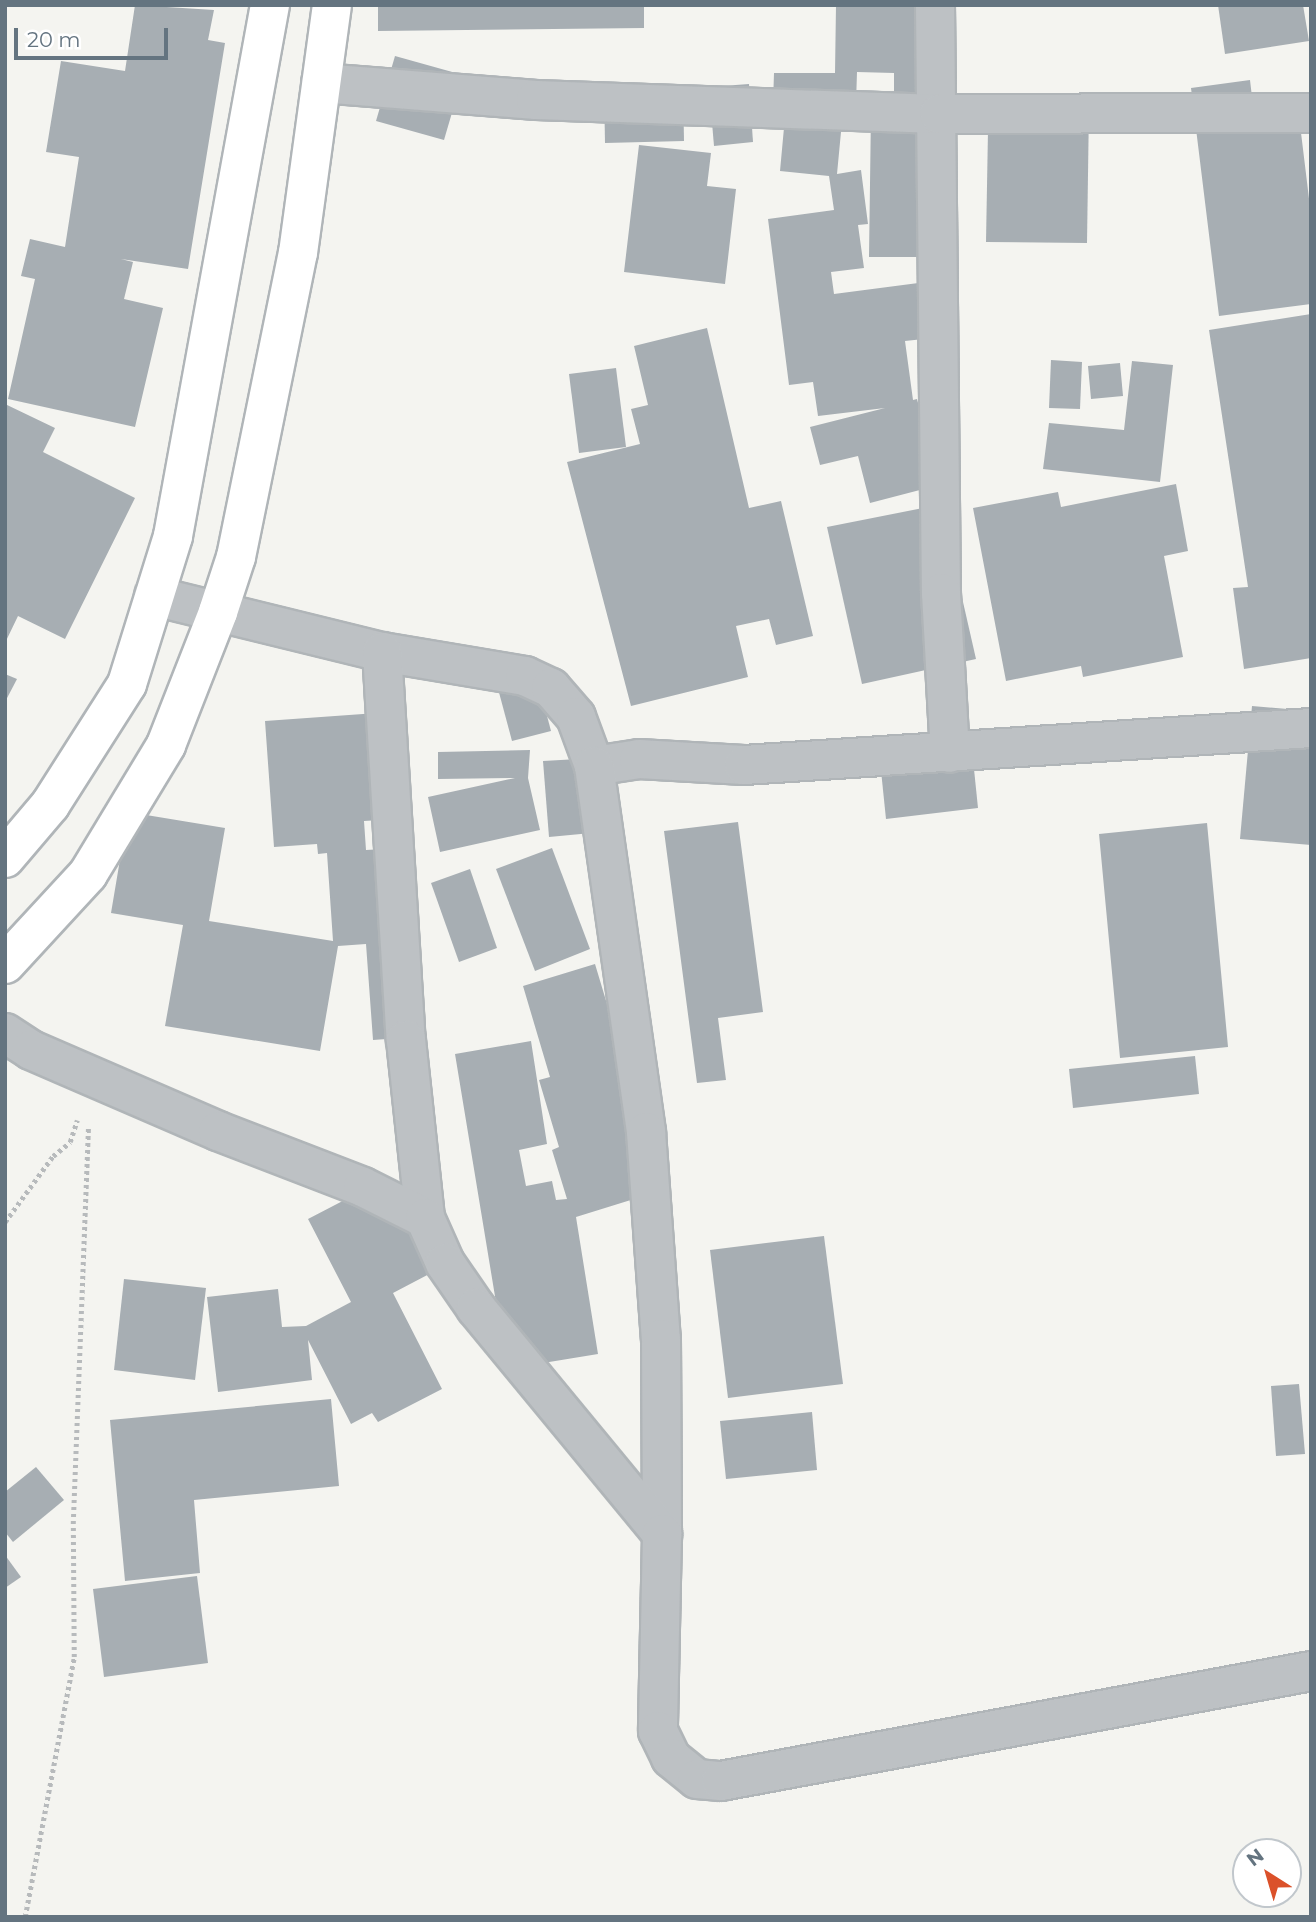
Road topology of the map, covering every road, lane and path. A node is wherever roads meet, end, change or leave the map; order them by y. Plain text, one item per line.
1 (270, 5) edge
2 (332, 5) edge
3 (935, 5) edge
4 (321, 83) junction
5 (1311, 113) edge
6 (939, 114) junction
7 (154, 596) junction
8 (218, 612) junction
9 (382, 653) junction
10 (1311, 729) edge
11 (950, 753) junction
12 (594, 766) junction
13 (5, 858) edge
14 (5, 964) edge
15 (5, 1033) edge
16 (91, 1076) junction
17 (425, 1218) junction
18 (5, 1222) edge
19 (662, 1534) junction
20 (1311, 1671) edge
21 (25, 1917) edge

1 - 7 main road
2 - 4 main road
3 - 6 street
4 - 6 street
4 - 8 main road
5 - 6 street
6 - 11 street
7 - 8 street
7 - 13 main road
8 - 9 street
8 - 14 main road
9 - 12 street
9 - 17 street
10 - 11 street
11 - 12 street
12 - 19 street
15 - 16 street
16 - 17 street
16 - 18 path
16 - 21 path
17 - 19 street
19 - 20 street

